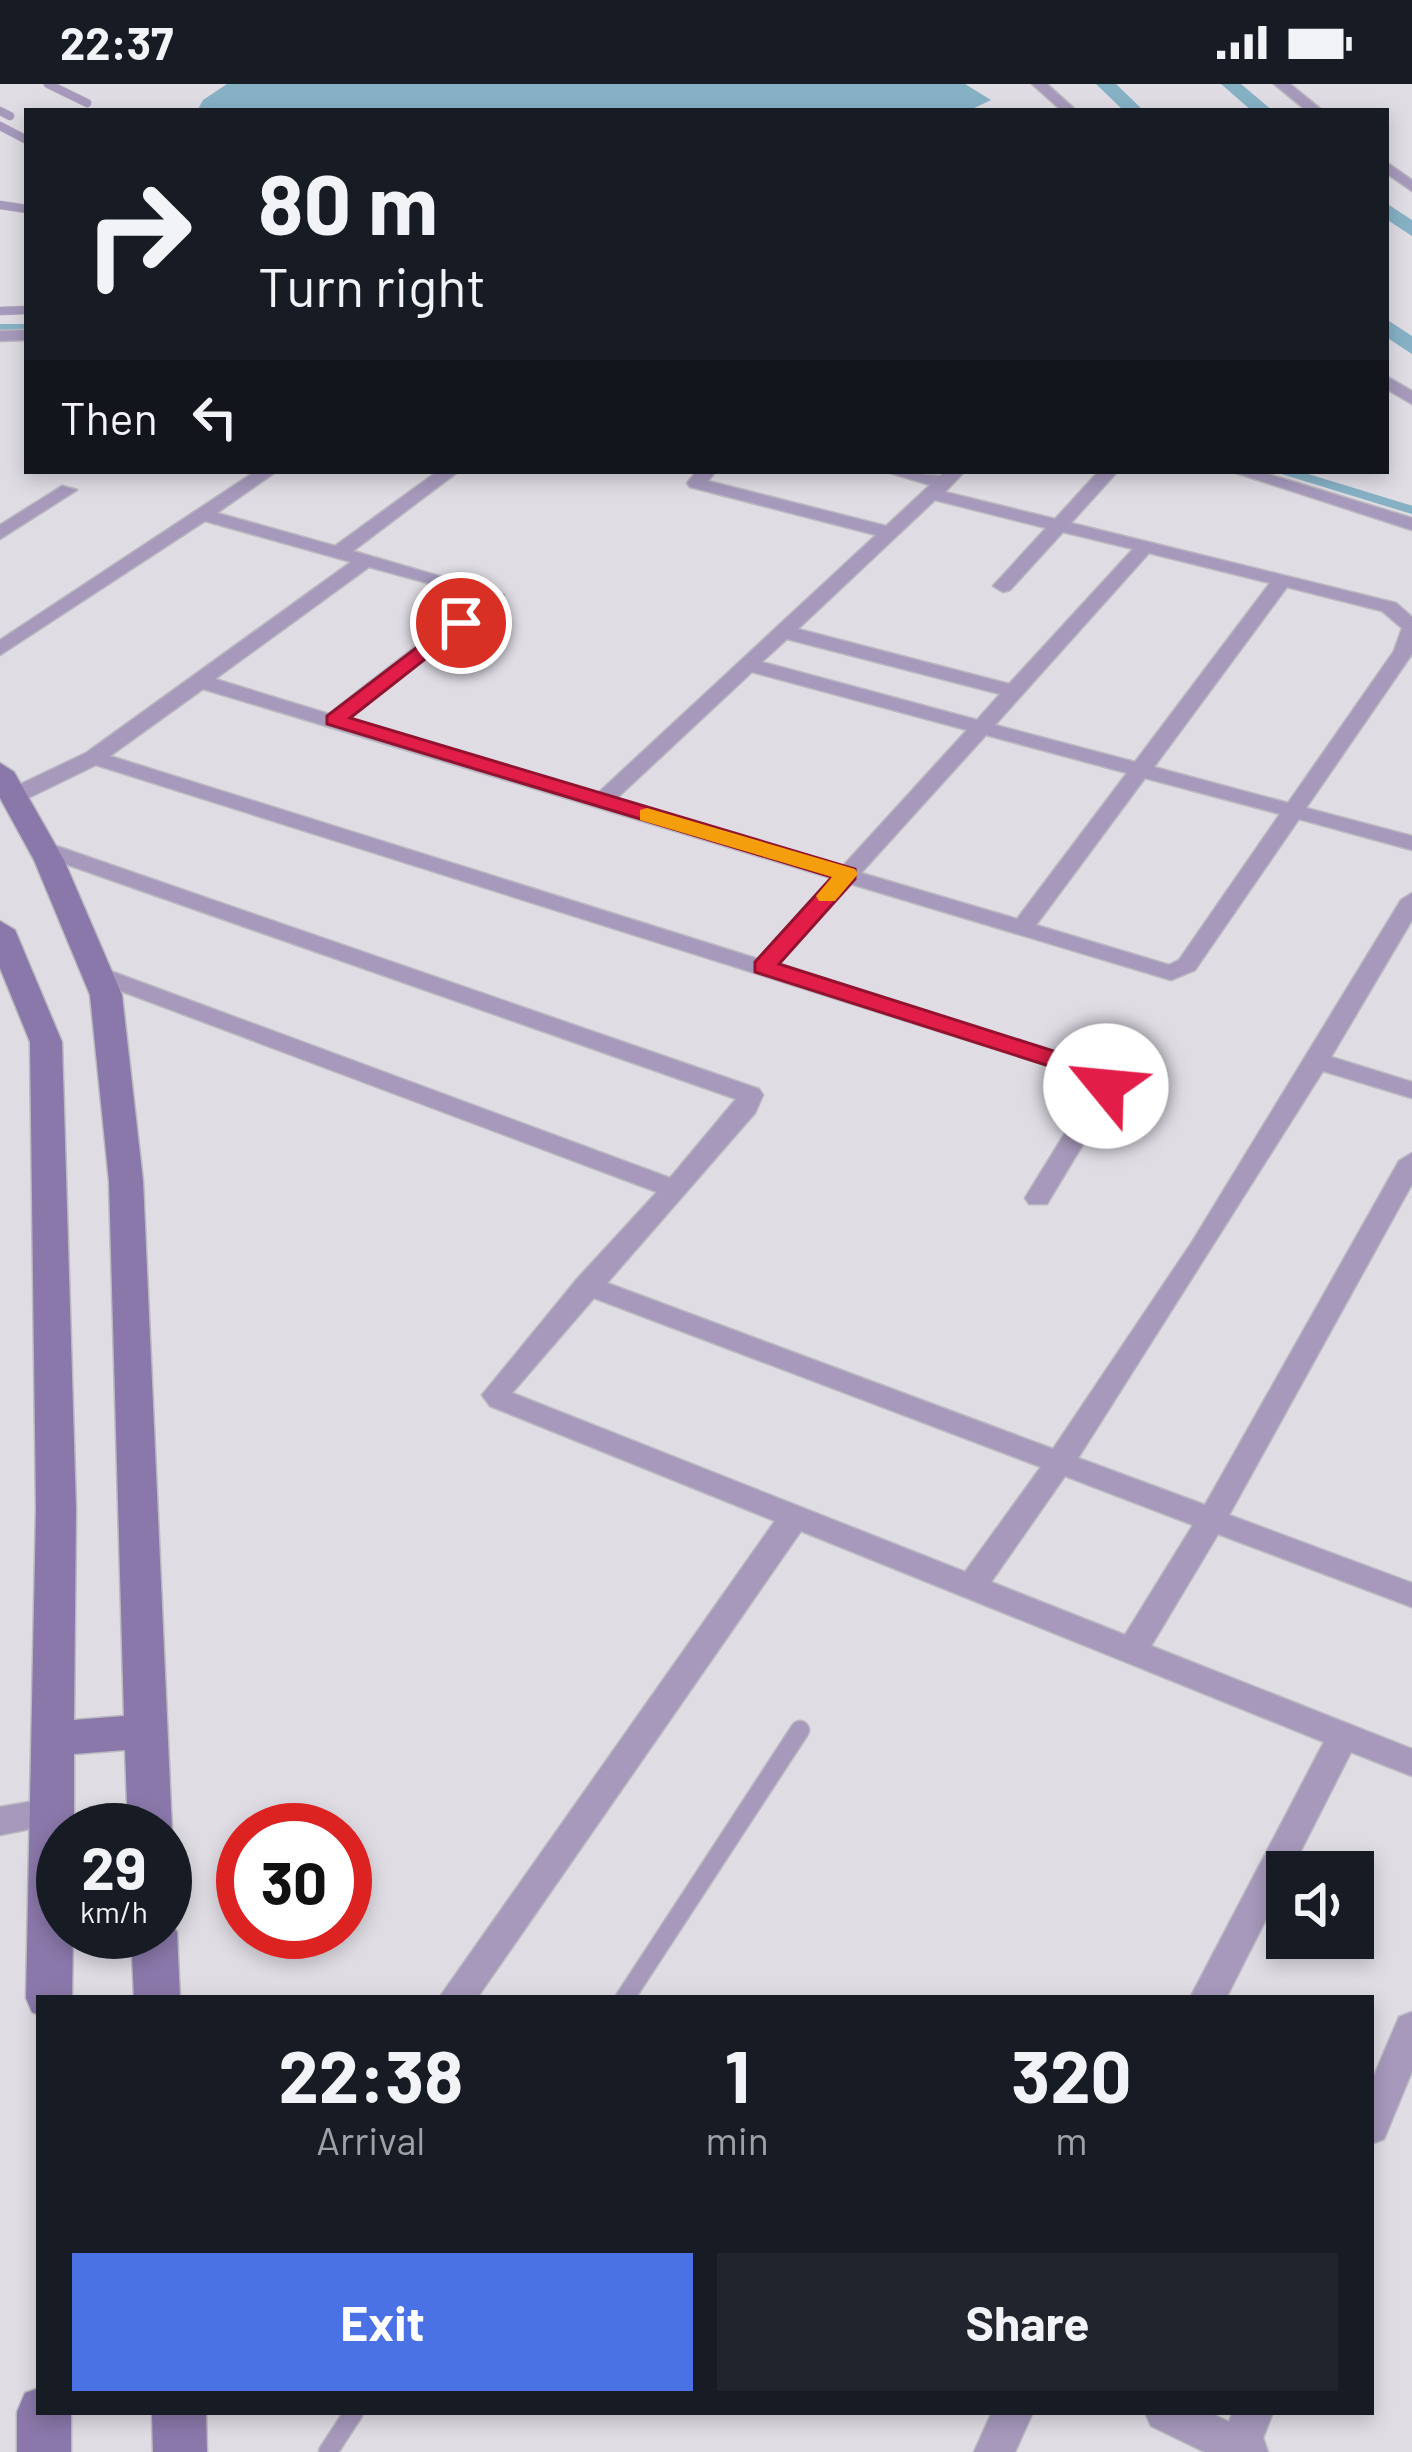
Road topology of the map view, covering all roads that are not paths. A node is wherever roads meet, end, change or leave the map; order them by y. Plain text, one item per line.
1 (48, 84) edge
2 (1039, 84) edge
3 (1281, 84) edge
4 (87, 104) dead end
5 (1067, 108) edge
6 (1312, 108) edge
7 (0, 112) edge
8 (10, 116) dead end
9 (264, 474) edge
10 (446, 474) edge
11 (704, 474) edge
12 (906, 474) edge
13 (1106, 474) edge
14 (1249, 474) edge
15 (944, 483) edge
16 (68, 490) dead end
17 (202, 515) junction
18 (1412, 524) edge
19 (1059, 527) junction
20 (0, 533) edge
21 (890, 533) junction
22 (1144, 548) junction
23 (339, 552) junction
24 (366, 560) junction
25 (1280, 583) junction
26 (1003, 586) dead end
27 (1410, 617) edge
28 (784, 632) junction
29 (0, 649) edge
30 (749, 665) junction
31 (200, 681) junction
32 (1014, 692) junction
33 (334, 720) junction
34 (983, 726) junction
35 (94, 758) junction
36 (1139, 770) junction
37 (7, 784) edge
38 (602, 801) junction
39 (1295, 813) junction
40 (1412, 843) edge
41 (42, 848) junction
42 (847, 874) junction
43 (1412, 900) edge
44 (1022, 930) junction
45 (0, 931) edge
46 (764, 967) junction
47 (97, 974) junction
48 (1317, 1061) junction
49 (1412, 1090) edge
50 (1412, 1161) edge
51 (675, 1190) junction
52 (1037, 1198) dead end
53 (587, 1286) junction
54 (1063, 1462) junction
55 (795, 1516) junction
56 (1212, 1519) junction
57 (972, 1586) junction
58 (1412, 1594) edge
59 (1132, 1650) junction
60 (800, 1730) dead end
61 (147, 1731) junction
62 (1344, 1735) junction
63 (52, 1739) junction
64 (1412, 1762) edge
65 (52, 1803) edge
66 (149, 1803) edge
67 (36, 1815) edge
68 (0, 1821) edge
69 (50, 1959) edge
70 (155, 1959) edge
71 (49, 1995) edge
72 (157, 1995) edge
73 (459, 1995) edge
74 (627, 1995) edge
75 (1210, 1995) edge
76 (1412, 2028) edge
77 (1374, 2121) edge
78 (44, 2415) edge
79 (179, 2415) edge
80 (352, 2415) edge
81 (1012, 2415) edge
82 (1173, 2415) edge
83 (1244, 2441) edge
84 (44, 2452) edge
85 (180, 2452) edge
86 (328, 2452) edge
87 (994, 2452) edge

1 - 4 lane
2 - 5 street
3 - 6 street
7 - 8 lane
9 - 17 street
10 - 23 street
11 - 21 street
12 - 15 street
13 - 19 street
14 - 18 street
15 - 19 street
15 - 21 street
16 - 20 street
17 - 23 street
17 - 29 street
19 - 22 street
19 - 26 street
21 - 28 street
22 - 25 street
22 - 32 street
23 - 24 street
24 - 31 street
24 - 33 street
25 - 27 street
25 - 36 street
27 - 39 street
28 - 30 street
28 - 32 street
30 - 34 street
30 - 38 street
31 - 33 street
31 - 35 street
32 - 34 street
33 - 38 street
34 - 36 street
34 - 42 street
35 - 37 street
35 - 46 street
36 - 39 street
36 - 44 street
37 - 41 street
38 - 42 street
39 - 40 street
39 - 44 street
41 - 47 street
41 - 51 street
42 - 44 street
42 - 46 street
43 - 48 street
45 - 63 street
46 - 52 street
47 - 51 street
47 - 61 street
48 - 49 street
48 - 54 street
50 - 56 street
51 - 53 street
53 - 54 street
53 - 55 street
54 - 56 street
54 - 57 street
55 - 57 street
55 - 73 street
56 - 58 street
56 - 59 street
57 - 59 street
59 - 62 street
60 - 74 lane
61 - 63 street
61 - 66 street
62 - 64 street
62 - 75 street
63 - 65 street
67 - 68 street
69 - 71 street
70 - 72 street
76 - 77 street
78 - 84 street
79 - 85 street
80 - 86 lane
81 - 87 street
82 - 83 street

